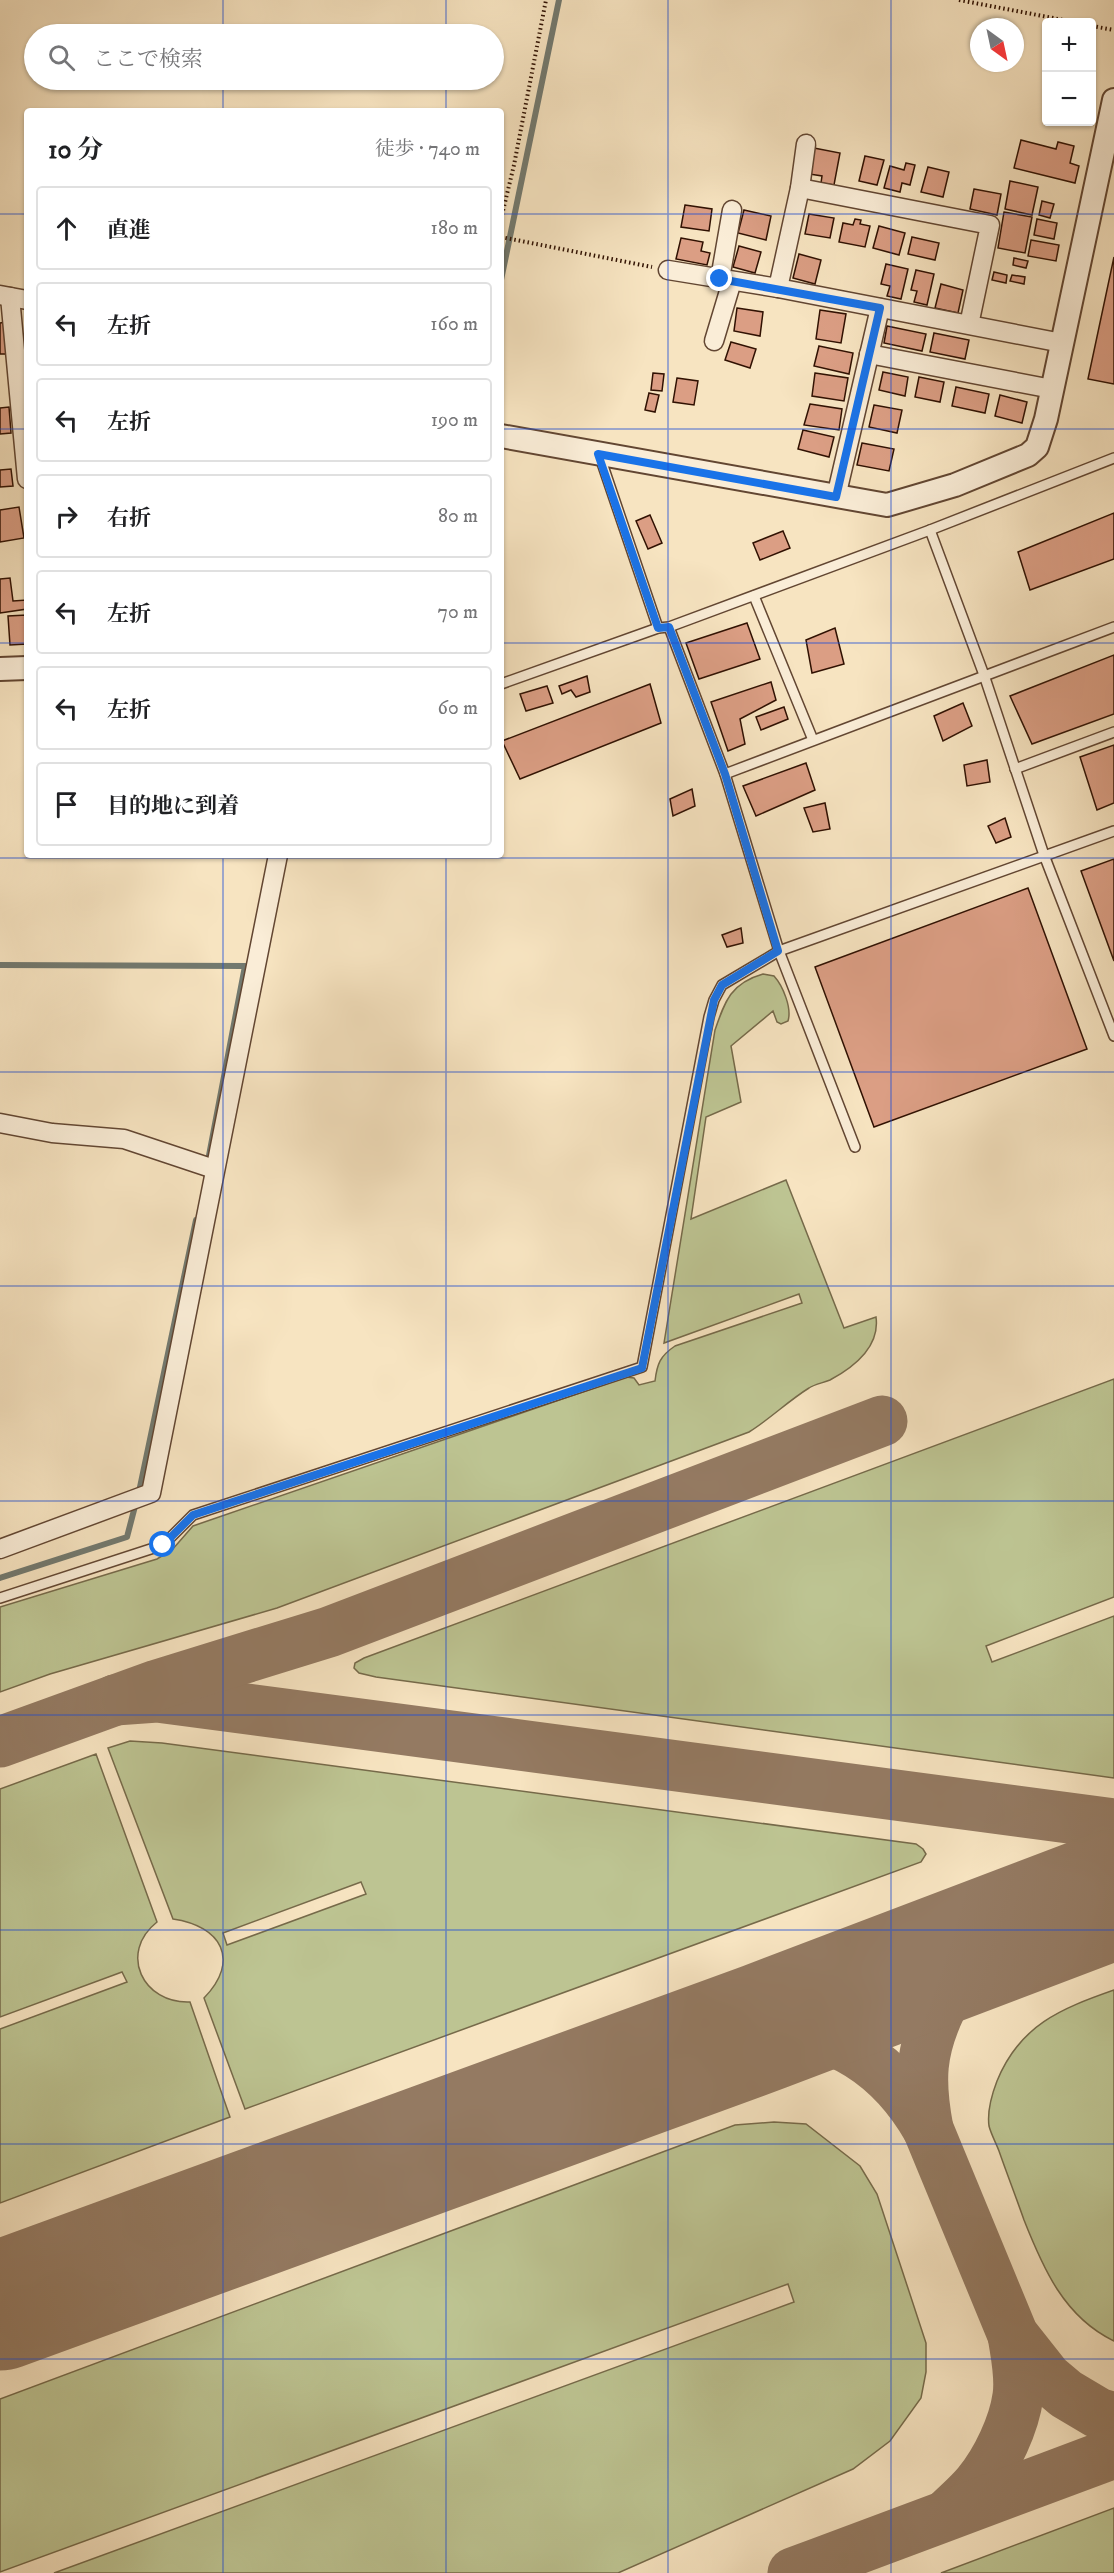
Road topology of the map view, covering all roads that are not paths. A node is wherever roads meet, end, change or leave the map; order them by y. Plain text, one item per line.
1 (1114, 100) edge
2 (806, 144) dead end
3 (800, 188) junction
4 (732, 210) dead end
5 (668, 270) road end
6 (726, 280) junction
7 (778, 288) junction
8 (12, 298) edge
9 (880, 308) junction
10 (969, 325) junction
11 (714, 340) dead end
12 (1062, 343) junction
13 (869, 354) junction
14 (1052, 389) junction
15 (504, 437) edge
16 (24, 443) edge
17 (598, 454) junction
18 (1114, 458) edge
19 (836, 497) junction
20 (930, 530) junction
21 (754, 596) junction
22 (669, 627) junction
23 (1114, 627) edge
24 (658, 628) junction
25 (24, 668) edge
26 (0, 669) edge
27 (984, 675) junction
28 (504, 683) edge
29 (1114, 732) edge
30 (813, 740) junction
31 (1015, 769) junction
32 (725, 774) junction
33 (1114, 831) edge
34 (1044, 855) junction
35 (277, 858) edge
36 (778, 951) junction
37 (1114, 1036) edge
38 (0, 1123) edge
39 (855, 1147) dead end
40 (214, 1169) junction
41 (0, 1549) edge
42 (0, 1598) edge

1 - 12 street
2 - 3 street
3 - 7 street
3 - 10 street
4 - 6 street
5 - 6 street
6 - 7 street
6 - 11 street
7 - 9 street
8 - 16 street
9 - 10 street
9 - 13 street
10 - 12 street
12 - 14 street
13 - 14 street
13 - 19 street
14 - 19 street
15 - 17 street
17 - 19 street
17 - 24 lane
18 - 20 lane
20 - 21 lane
20 - 27 lane
21 - 22 lane
21 - 30 lane
22 - 24 lane
22 - 32 lane
23 - 27 lane
24 - 28 lane
25 - 26 street
27 - 30 lane
27 - 31 lane
29 - 31 lane
30 - 32 lane
31 - 34 lane
32 - 36 lane
33 - 34 lane
34 - 36 lane
34 - 37 lane
35 - 40 street
36 - 39 lane
36 - 42 lane
38 - 40 street
40 - 41 street

